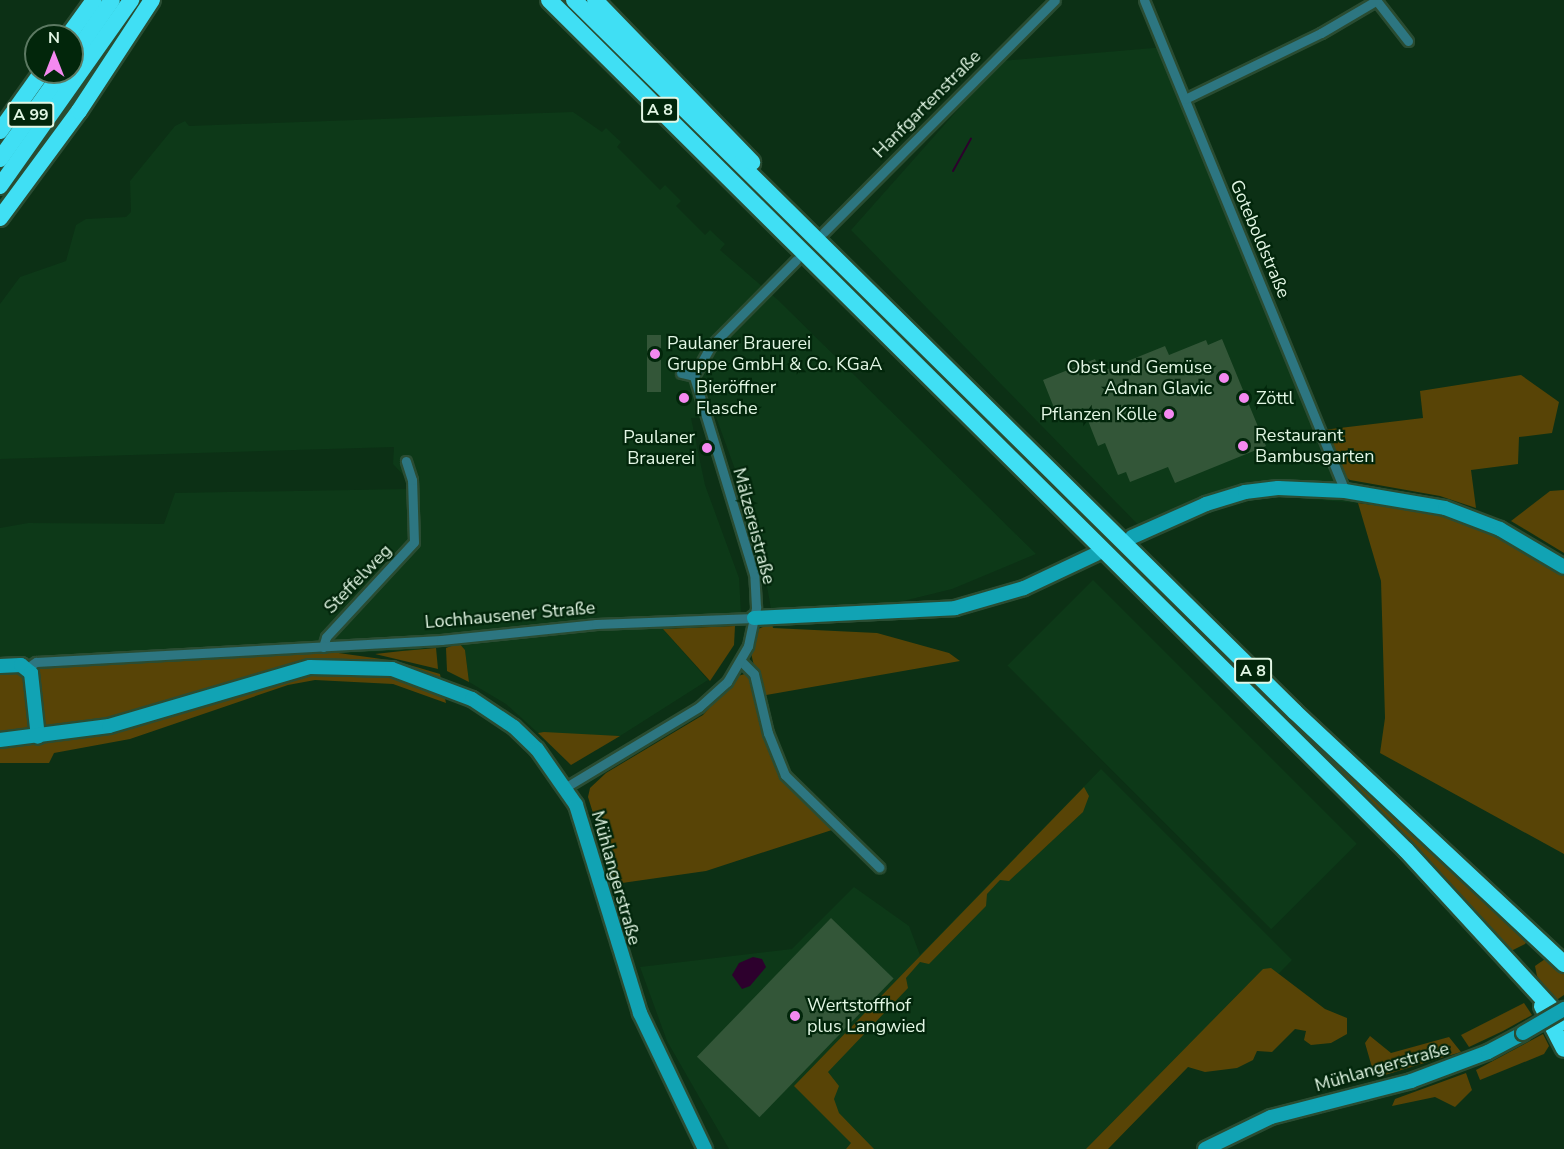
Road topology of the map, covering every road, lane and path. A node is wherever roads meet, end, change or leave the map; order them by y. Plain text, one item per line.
1 (94, 0) edge
2 (112, 0) edge
3 (131, 0) edge
4 (152, 0) edge
5 (574, 0) edge
6 (596, 0) edge
7 (1055, 0) edge
8 (1144, 0) edge
9 (1376, 0) edge
10 (550, 2) edge
11 (77, 24) edge
12 (84, 41) edge
13 (1408, 41) dead end
14 (33, 84) edge
15 (53, 84) edge
16 (1185, 99) junction
17 (0, 131) edge
18 (0, 159) edge
19 (0, 186) edge
20 (781, 205) junction
21 (0, 218) edge
22 (824, 232) dead end
23 (796, 260) dead end
24 (681, 373) dead end
25 (694, 376) junction
26 (406, 461) dead end
27 (1345, 491) junction
28 (1132, 537) dead end
29 (1096, 554) dead end
30 (1564, 567) edge
31 (754, 618) junction
32 (323, 647) junction
33 (741, 661) junction
34 (0, 666) edge
35 (27, 668) junction
36 (38, 737) junction
37 (0, 740) edge
38 (566, 787) junction
39 (879, 867) dead end
40 (1564, 964) edge
41 (1533, 989) junction
42 (1564, 1009) edge
43 (1564, 1022) edge
44 (1564, 1049) edge
45 (705, 1149) edge
46 (1205, 1149) edge

1 - 11 highway
2 - 12 highway
3 - 19 highway, A 99
4 - 21 highway
5 - 20 highway, A 8
6 - 20 highway
7 - 22 street, Hanfgartenstraße
8 - 16 street, Goteboldstraße
9 - 13 street
9 - 16 street
10 - 41 highway, A 8
14 - 17 highway
15 - 18 highway, A 99
16 - 27 street, Goteboldstraße
20 - 40 highway, A 8
23 - 25 street
24 - 25 street
25 - 31 street, Mälzereistraße
26 - 32 street, Steffelweg
27 - 28 main road
27 - 30 main road
29 - 31 main road, Lochhausener Straße
31 - 32 street, Lochhausener Straße
31 - 33 street, Mälzereistraße
32 - 35 street, Lochhausener Straße
33 - 38 street, Mälzereistraße
33 - 39 street
34 - 35 main road
35 - 36 main road
36 - 37 main road
36 - 38 main road, Mühlangerstraße
38 - 45 main road, Mühlangerstraße
41 - 43 highway, A 8
41 - 44 highway
42 - 46 main road, Mühlangerstraße, bridge

